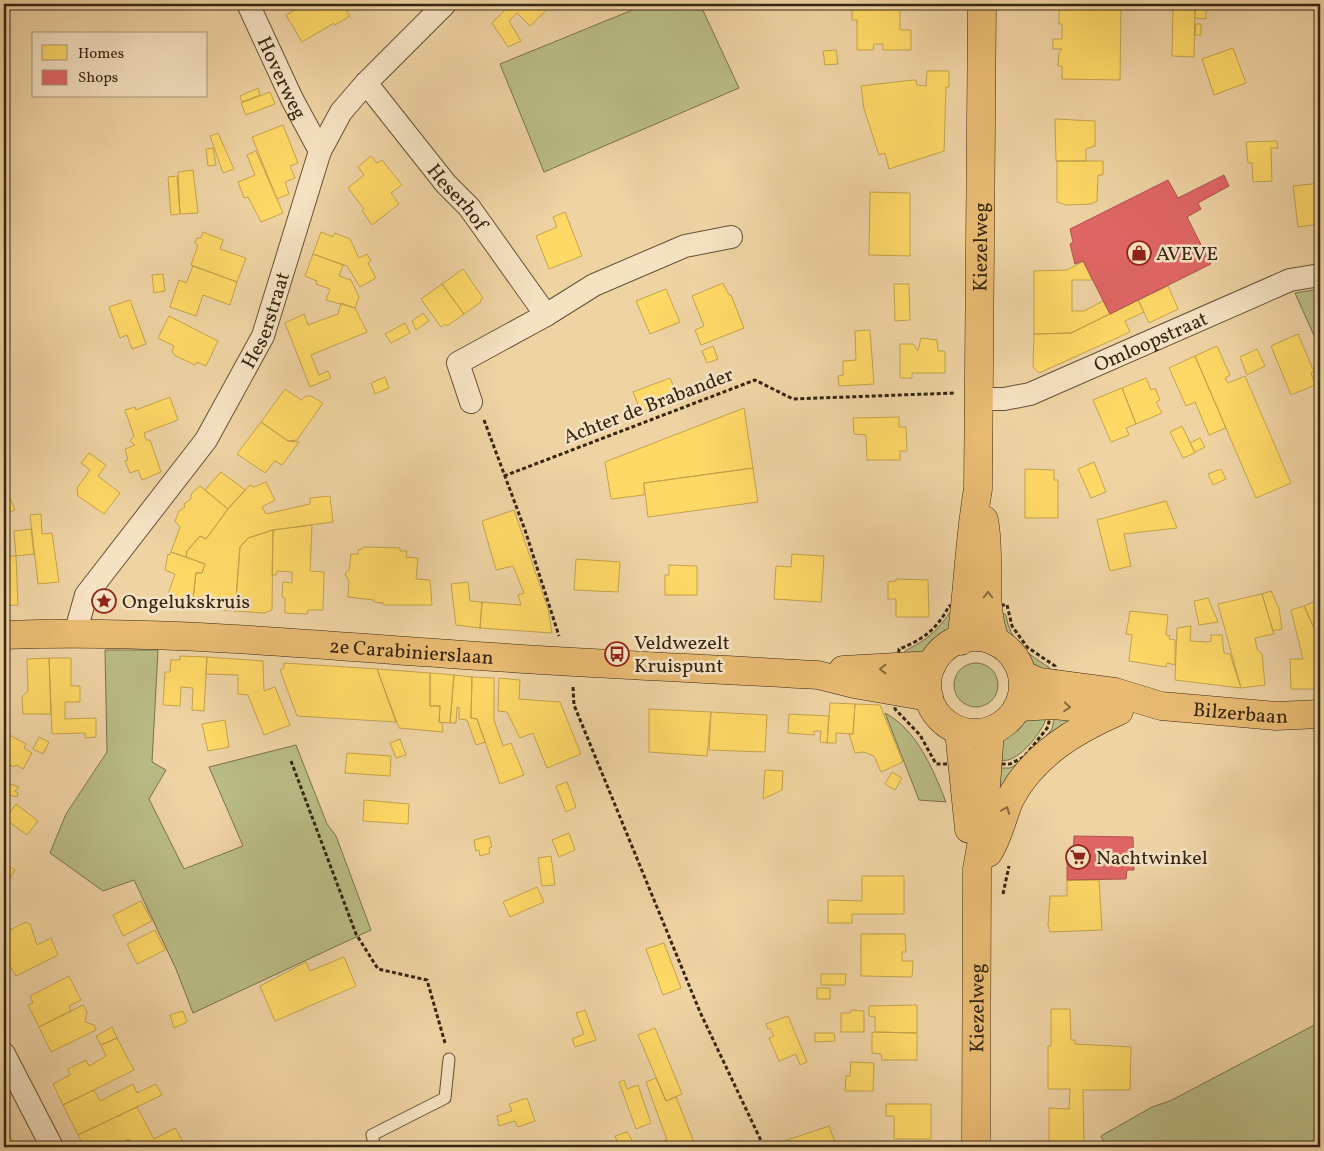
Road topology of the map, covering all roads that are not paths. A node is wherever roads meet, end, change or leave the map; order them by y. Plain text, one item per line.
1 (248, 4) edge
2 (445, 4) edge
3 (982, 4) edge
4 (366, 83) junction
5 (320, 150) junction
6 (732, 237) dead end
7 (1320, 274) edge
8 (546, 315) junction
9 (980, 398) junction
10 (470, 402) road end
11 (977, 605) junction
12 (75, 634) junction
13 (5, 640) edge
14 (961, 641) junction
15 (996, 642) junction
16 (932, 665) junction
17 (1023, 675) junction
18 (897, 680) junction
19 (1054, 695) junction
20 (929, 698) junction
21 (1162, 706) junction
22 (1018, 707) junction
23 (1119, 711) junction
24 (1320, 714) edge
25 (960, 731) junction
26 (990, 731) junction
27 (976, 764) junction
28 (977, 869) junction
29 (4, 1054) edge
30 (449, 1059) road end
31 (52, 1147) edge
32 (375, 1147) edge
33 (976, 1147) edge

1 - 5 street, Hoverweg
2 - 4 street, Heserstraat
3 - 9 main road, Kiezelweg
4 - 5 street, Heserstraat
4 - 8 street, Heserhof
5 - 12 street, Heserstraat
6 - 8 street
7 - 9 street, Omloopstraat
8 - 10 street
9 - 11 main road, Kiezelweg
11 - 14 main road, Kiezelweg
11 - 15 main road, Kiezelweg
12 - 13 main road, 2e Carabinierslaan
12 - 18 main road, 2e Carabinierslaan
14 - 15 main road
14 - 16 main road
15 - 17 main road
16 - 18 main road, 2e Carabinierslaan
16 - 20 main road
17 - 19 main road, Bilzerbaan
17 - 22 main road
18 - 20 main road, 2e Carabinierslaan
19 - 21 main road, Bilzerbaan
19 - 22 main road, Bilzerbaan
19 -> 23 main road, Bilzerbaan
20 - 25 main road
21 - 23 main road, Bilzerbaan
21 - 24 main road, Bilzerbaan
22 - 26 main road
28 -> 23 main road
25 - 26 main road
25 - 27 main road, Kiezelweg
26 - 27 main road, Kiezelweg
27 - 28 main road, Kiezelweg
28 - 33 main road, Kiezelweg
29 - 31 street
30 - 32 lane

